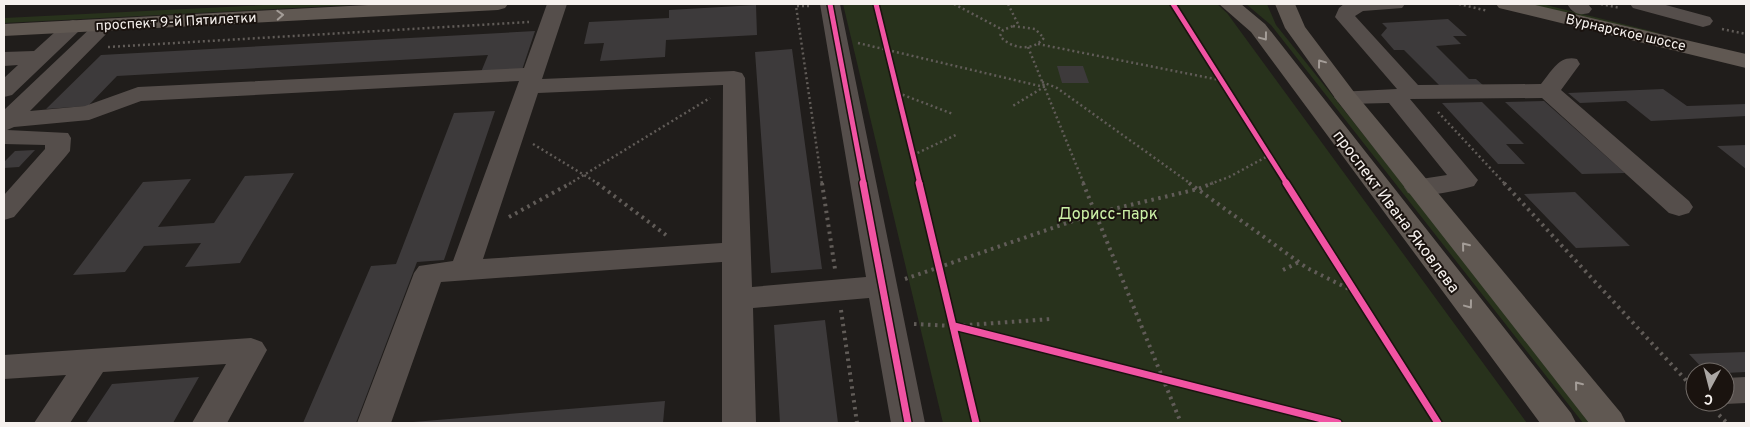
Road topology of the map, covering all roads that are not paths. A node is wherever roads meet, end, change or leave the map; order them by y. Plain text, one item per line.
1 (145, 4) edge
2 (498, 4) edge
3 (830, 4) edge
4 (1229, 4) edge
5 (1285, 4) edge
6 (1395, 4) edge
7 (1506, 4) edge
8 (1560, 4) edge
9 (1640, 4) edge
10 (1579, 6) edge
11 (1670, 8) edge
12 (4, 11) edge
13 (555, 12) edge
14 (105, 25) junction
15 (73, 26) junction
16 (1709, 29) edge
17 (4, 30) edge
18 (1746, 47) edge
19 (39, 57) junction
20 (4, 59) edge
21 (1746, 61) edge
22 (1569, 64) dead end
23 (530, 81) junction
24 (4, 90) edge
25 (1548, 91) junction
26 (1403, 94) junction
27 (1346, 97) junction
28 (8, 117) edge
29 (1417, 187) junction
30 (1679, 207) dead end
31 (4, 211) edge
32 (735, 252) junction
33 (465, 270) junction
34 (883, 286) junction
35 (738, 300) junction
36 (93, 362) junction
37 (4, 367) edge
38 (51, 423) edge
39 (209, 423) edge
40 (374, 423) edge
41 (739, 423) edge
42 (908, 423) edge
43 (1560, 423) edge
44 (1609, 423) edge

1 - 12 main road, проспект 9-й Пятилетки
14 -> 2 main road, проспект 9-й Пятилетки
3 - 34 street
4 -> 43 main road, проспект Ивана Яковлева
27 -> 5 main road, проспект Ивана Яковлева
6 - 26 street
7 - 16 main road, Вурнарское шоссе
8 - 10 main road, Вурнарское шоссе
9 - 11 street
10 - 16 main road, Вурнарское шоссе
11 - 16 street
13 - 23 street
14 - 15 main road, проспект 9-й Пятилетки
14 - 28 street
15 - 17 main road, проспект 9-й Пятилетки
15 - 19 street
16 - 18 main road, Вурнарское шоссе
16 - 21 main road, Вурнарское шоссе
19 - 20 street
19 - 24 street
22 - 25 street
23 - 28 street
23 - 32 street
23 - 33 street
25 - 26 street
25 - 30 street
26 - 27 street
26 - 29 street
27 - 29 main road, проспект Ивана Яковлева
28 - 31 street
44 -> 29 main road, проспект Ивана Яковлева
32 - 33 street
32 - 35 street
33 - 40 street
34 - 35 street
34 - 42 street
35 - 41 street
36 - 37 street
36 - 38 street
36 - 39 street

